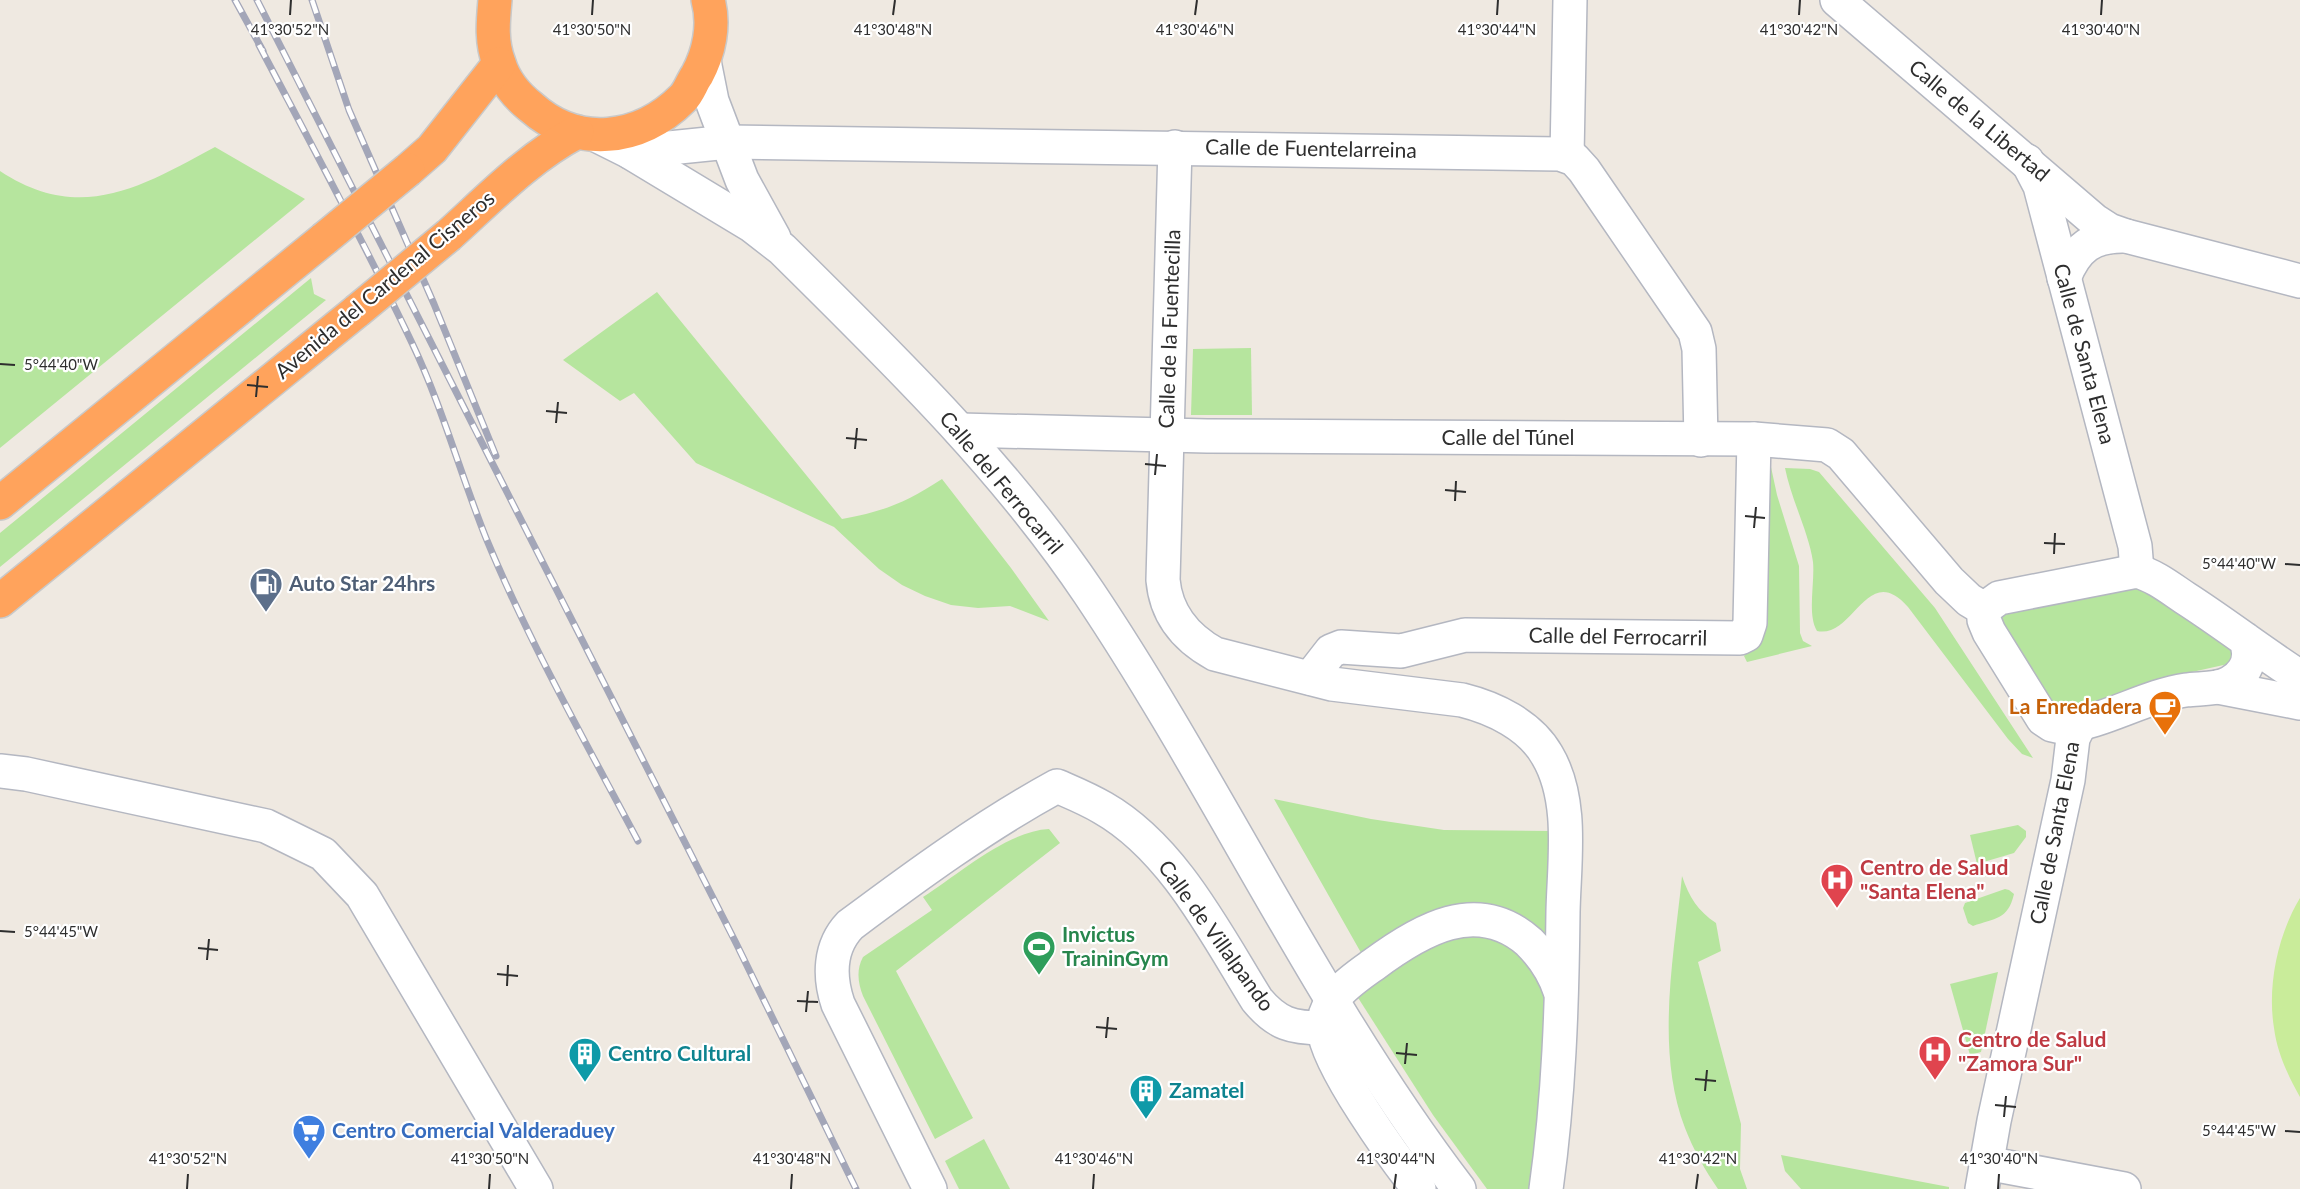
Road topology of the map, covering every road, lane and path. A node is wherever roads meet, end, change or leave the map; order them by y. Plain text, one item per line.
1 (495, 0) edge
2 (708, 0) edge
3 (1570, 0) edge
4 (1837, 0) edge
5 (704, 61) junction
6 (499, 64) junction
7 (587, 134) junction
8 (728, 142) junction
9 (1175, 147) junction
10 (630, 152) junction
11 (1568, 156) junction
12 (2027, 162) junction
13 (2126, 236) junction
14 (782, 249) junction
15 (2064, 278) junction
16 (2300, 281) edge
17 (960, 430) junction
18 (1167, 435) junction
19 (1754, 439) junction
20 (1701, 440) junction
21 (0, 503) edge
22 (2137, 571) junction
23 (0, 601) edge
24 (1984, 609) junction
25 (2245, 639) junction
26 (2300, 677) edge
27 (1310, 678) junction
28 (2218, 687) junction
29 (2300, 703) edge
30 (2081, 722) junction
31 (0, 771) edge
32 (1561, 993) junction
33 (1328, 1013) junction
34 (1984, 1176) edge
35 (536, 1189) edge
36 (930, 1189) edge
37 (1419, 1189) edge
38 (1459, 1189) edge
39 (1546, 1189) edge
40 (2124, 1189) edge

1 - 6 highway
2 - 5 highway
3 - 11 street
4 - 12 street, Calle de la Libertad
5 - 7 highway
5 - 8 street, Calle del Ferrocarril
6 - 7 highway
6 - 21 highway, bridge
7 - 10 street, Calle del Ferrocarril
7 - 23 highway, Avenida del Cardenal Cisneros, bridge
8 - 9 street, Calle de Fuentelarreina
8 - 10 street
8 - 14 street, Calle del Ferrocarril
9 - 11 street, Calle de Fuentelarreina
9 - 18 street, Calle de la Fuentecilla
10 - 14 street, Calle del Ferrocarril
11 - 20 street
12 - 13 street, Calle de la Libertad
12 - 15 street, Calle de Santa Elena
13 - 15 street
13 - 16 street
14 - 17 street, Calle del Ferrocarril
15 - 22 street, Calle de Santa Elena
17 - 18 street, Calle del Túnel
17 - 33 street, Calle del Ferrocarril
18 - 20 street, Calle del Túnel
18 - 27 street, Calle de la Fuentecilla
19 - 20 street, Calle del Túnel
19 - 24 street, Calle del Túnel
19 - 27 street, Calle del Ferrocarril
22 - 24 street
22 - 25 street
24 - 30 street, Calle de Santa Elena
25 - 26 street
25 - 28 street
27 - 32 street
28 - 29 street
28 - 30 street
30 - 34 street, Calle de Santa Elena
31 - 35 street
32 - 33 street
32 - 39 street
33 - 36 street, Calle de Villalpando
33 - 37 street
33 - 38 street
34 - 40 street

